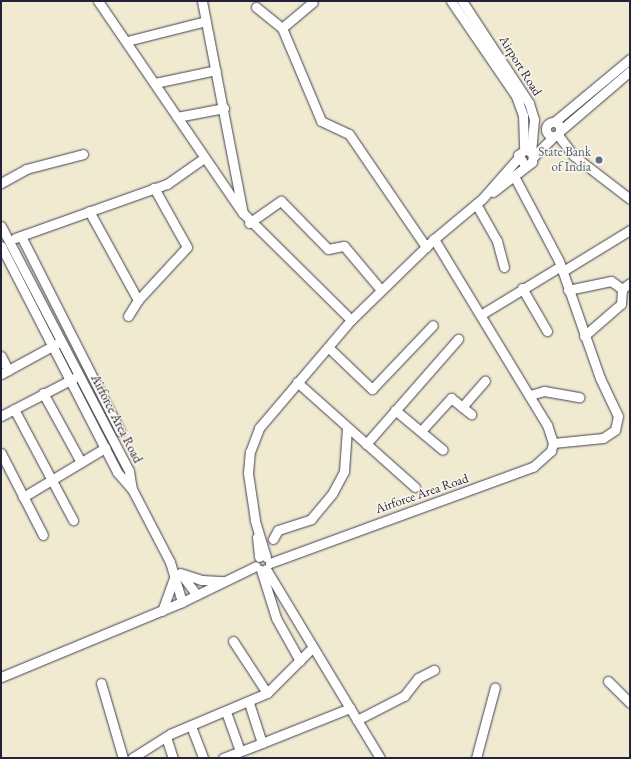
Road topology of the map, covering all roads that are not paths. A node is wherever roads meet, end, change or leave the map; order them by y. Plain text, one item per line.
1 (98, 1) edge
2 (202, 1) edge
3 (451, 1) edge
4 (462, 1) edge
5 (313, 2) dead end
6 (256, 7) dead end
7 (206, 21) junction
8 (282, 28) junction
9 (127, 41) junction
10 (630, 59) edge
11 (216, 70) junction
12 (630, 71) edge
13 (155, 83) junction
14 (224, 108) junction
15 (177, 117) junction
16 (554, 133) junction
17 (530, 151) junction
18 (83, 154) dead end
19 (204, 158) junction
20 (518, 158) junction
21 (525, 165) junction
22 (514, 176) junction
23 (1, 183) edge
24 (154, 188) junction
25 (630, 199) edge
26 (479, 201) junction
27 (89, 211) junction
28 (243, 213) junction
29 (249, 223) junction
30 (630, 230) edge
31 (3, 236) edge
32 (21, 236) junction
33 (434, 239) junction
34 (426, 247) junction
35 (8, 257) edge
36 (504, 267) dead end
37 (562, 268) junction
38 (630, 283) edge
39 (522, 288) junction
40 (622, 289) junction
41 (381, 290) junction
42 (568, 290) junction
43 (138, 300) junction
44 (482, 314) junction
45 (128, 316) dead end
46 (351, 320) junction
47 (433, 324) dead end
48 (547, 331) dead end
49 (584, 336) junction
50 (71, 338) junction
51 (59, 339) junction
52 (458, 339) dead end
53 (52, 346) junction
54 (328, 346) junction
55 (1, 356) edge
56 (5, 372) edge
57 (79, 376) junction
58 (70, 381) junction
59 (485, 381) dead end
60 (297, 382) junction
61 (43, 393) junction
62 (530, 394) junction
63 (579, 397) dead end
64 (462, 407) junction
65 (14, 409) junction
66 (395, 410) junction
67 (471, 414) dead end
68 (1, 416) edge
69 (347, 428) junction
70 (120, 431) dead end
71 (421, 431) junction
72 (553, 443) junction
73 (366, 444) junction
74 (105, 448) junction
75 (443, 450) dead end
76 (1, 453) edge
77 (81, 462) junction
78 (52, 480) junction
79 (415, 487) dead end
80 (132, 489) junction
81 (23, 497) junction
82 (73, 520) dead end
83 (43, 535) dead end
84 (273, 539) dead end
85 (263, 564) junction
86 (177, 575) junction
87 (225, 581) junction
88 (197, 595) junction
89 (182, 602) junction
90 (162, 611) junction
91 (233, 641) dead end
92 (312, 648) junction
93 (300, 661) junction
94 (434, 670) dead end
95 (1, 677) edge
96 (608, 681) dead end
97 (101, 683) dead end
98 (495, 687) dead end
99 (267, 693) junction
100 (249, 702) junction
101 (630, 703) edge
102 (350, 708) junction
103 (226, 712) junction
104 (357, 720) junction
105 (191, 726) junction
106 (166, 737) junction
107 (262, 743) junction
108 (240, 751) junction
109 (376, 757) edge
110 (123, 758) edge
111 (132, 758) edge
112 (173, 758) edge
113 (203, 758) edge
114 (223, 758) edge
115 (476, 758) edge

1 - 9 street
2 - 7 street
3 - 17 street, Airport Road
4 - 17 street, Airport Road
5 - 8 street
6 - 8 street
7 - 9 street
7 - 11 street
8 - 34 street
9 - 13 street
10 - 16 street
11 - 13 street
11 - 14 street
12 - 16 street
13 - 15 street
14 - 15 street
14 - 28 street
15 - 19 street
16 - 17 street
16 - 25 street
17 - 20 street
17 - 21 street
18 - 23 street
19 - 24 street
19 - 28 street
20 - 21 street
20 - 26 street
21 - 22 street
22 - 26 street
22 - 37 street
24 - 27 street
24 - 43 street
26 - 33 street
26 - 36 street
27 - 32 street
27 - 43 street
28 - 29 street
29 - 41 street
29 - 46 street
30 - 37 street
31 - 32 street
31 - 35 street
32 - 50 street
33 - 34 street
33 - 44 street
34 - 41 street
35 - 51 street, Airforce Area Road
35 - 53 street
37 - 39 street
37 - 42 street
38 - 40 street
39 - 44 street
39 - 48 street
40 - 42 street
40 - 49 street
41 - 46 street
42 - 49 street
43 - 45 street
44 - 62 street
46 - 54 street
47 - 54 street
49 - 72 street
50 - 51 street
50 - 70 street
51 - 53 street
51 - 57 street, Airforce Area Road
52 - 66 street
53 - 56 street
53 - 58 street
54 - 60 street
55 - 56 street
57 - 58 street
57 - 80 street, Airforce Area Road
58 - 61 street
58 - 74 street
59 - 64 street
60 - 69 street
60 - 85 street
61 - 65 street
61 - 77 street
62 - 63 street
62 - 72 street
64 - 67 street
64 - 71 street
65 - 68 street
65 - 78 street
66 - 71 street
66 - 73 street
69 - 73 street
69 - 84 street
71 - 75 street
72 - 85 street, Airforce Area Road
73 - 79 street
74 - 77 street
74 - 80 street
76 - 81 street
77 - 78 street
78 - 81 street
78 - 82 street
80 - 86 street, Airforce Area Road
81 - 83 street
85 - 87 street, Airforce Area Road
85 - 92 street
85 - 93 street
86 - 87 street
86 - 88 street, Airforce Area Road
86 - 89 street, Airforce Area Road
86 - 90 street
87 - 88 street, Airforce Area Road
88 - 89 street, Airforce Area Road
89 - 90 street, Airforce Area Road
90 - 95 street, Airforce Area Road
91 - 99 street
92 - 93 street
92 - 102 street
93 - 99 street
94 - 104 street
96 - 101 street
97 - 110 street
98 - 115 street
99 - 100 street
100 - 103 street
100 - 107 street
102 - 104 street
102 - 107 street
103 - 105 street
103 - 108 street
104 - 109 street
105 - 106 street
105 - 113 street
106 - 111 street
106 - 112 street
107 - 108 street
108 - 114 street

